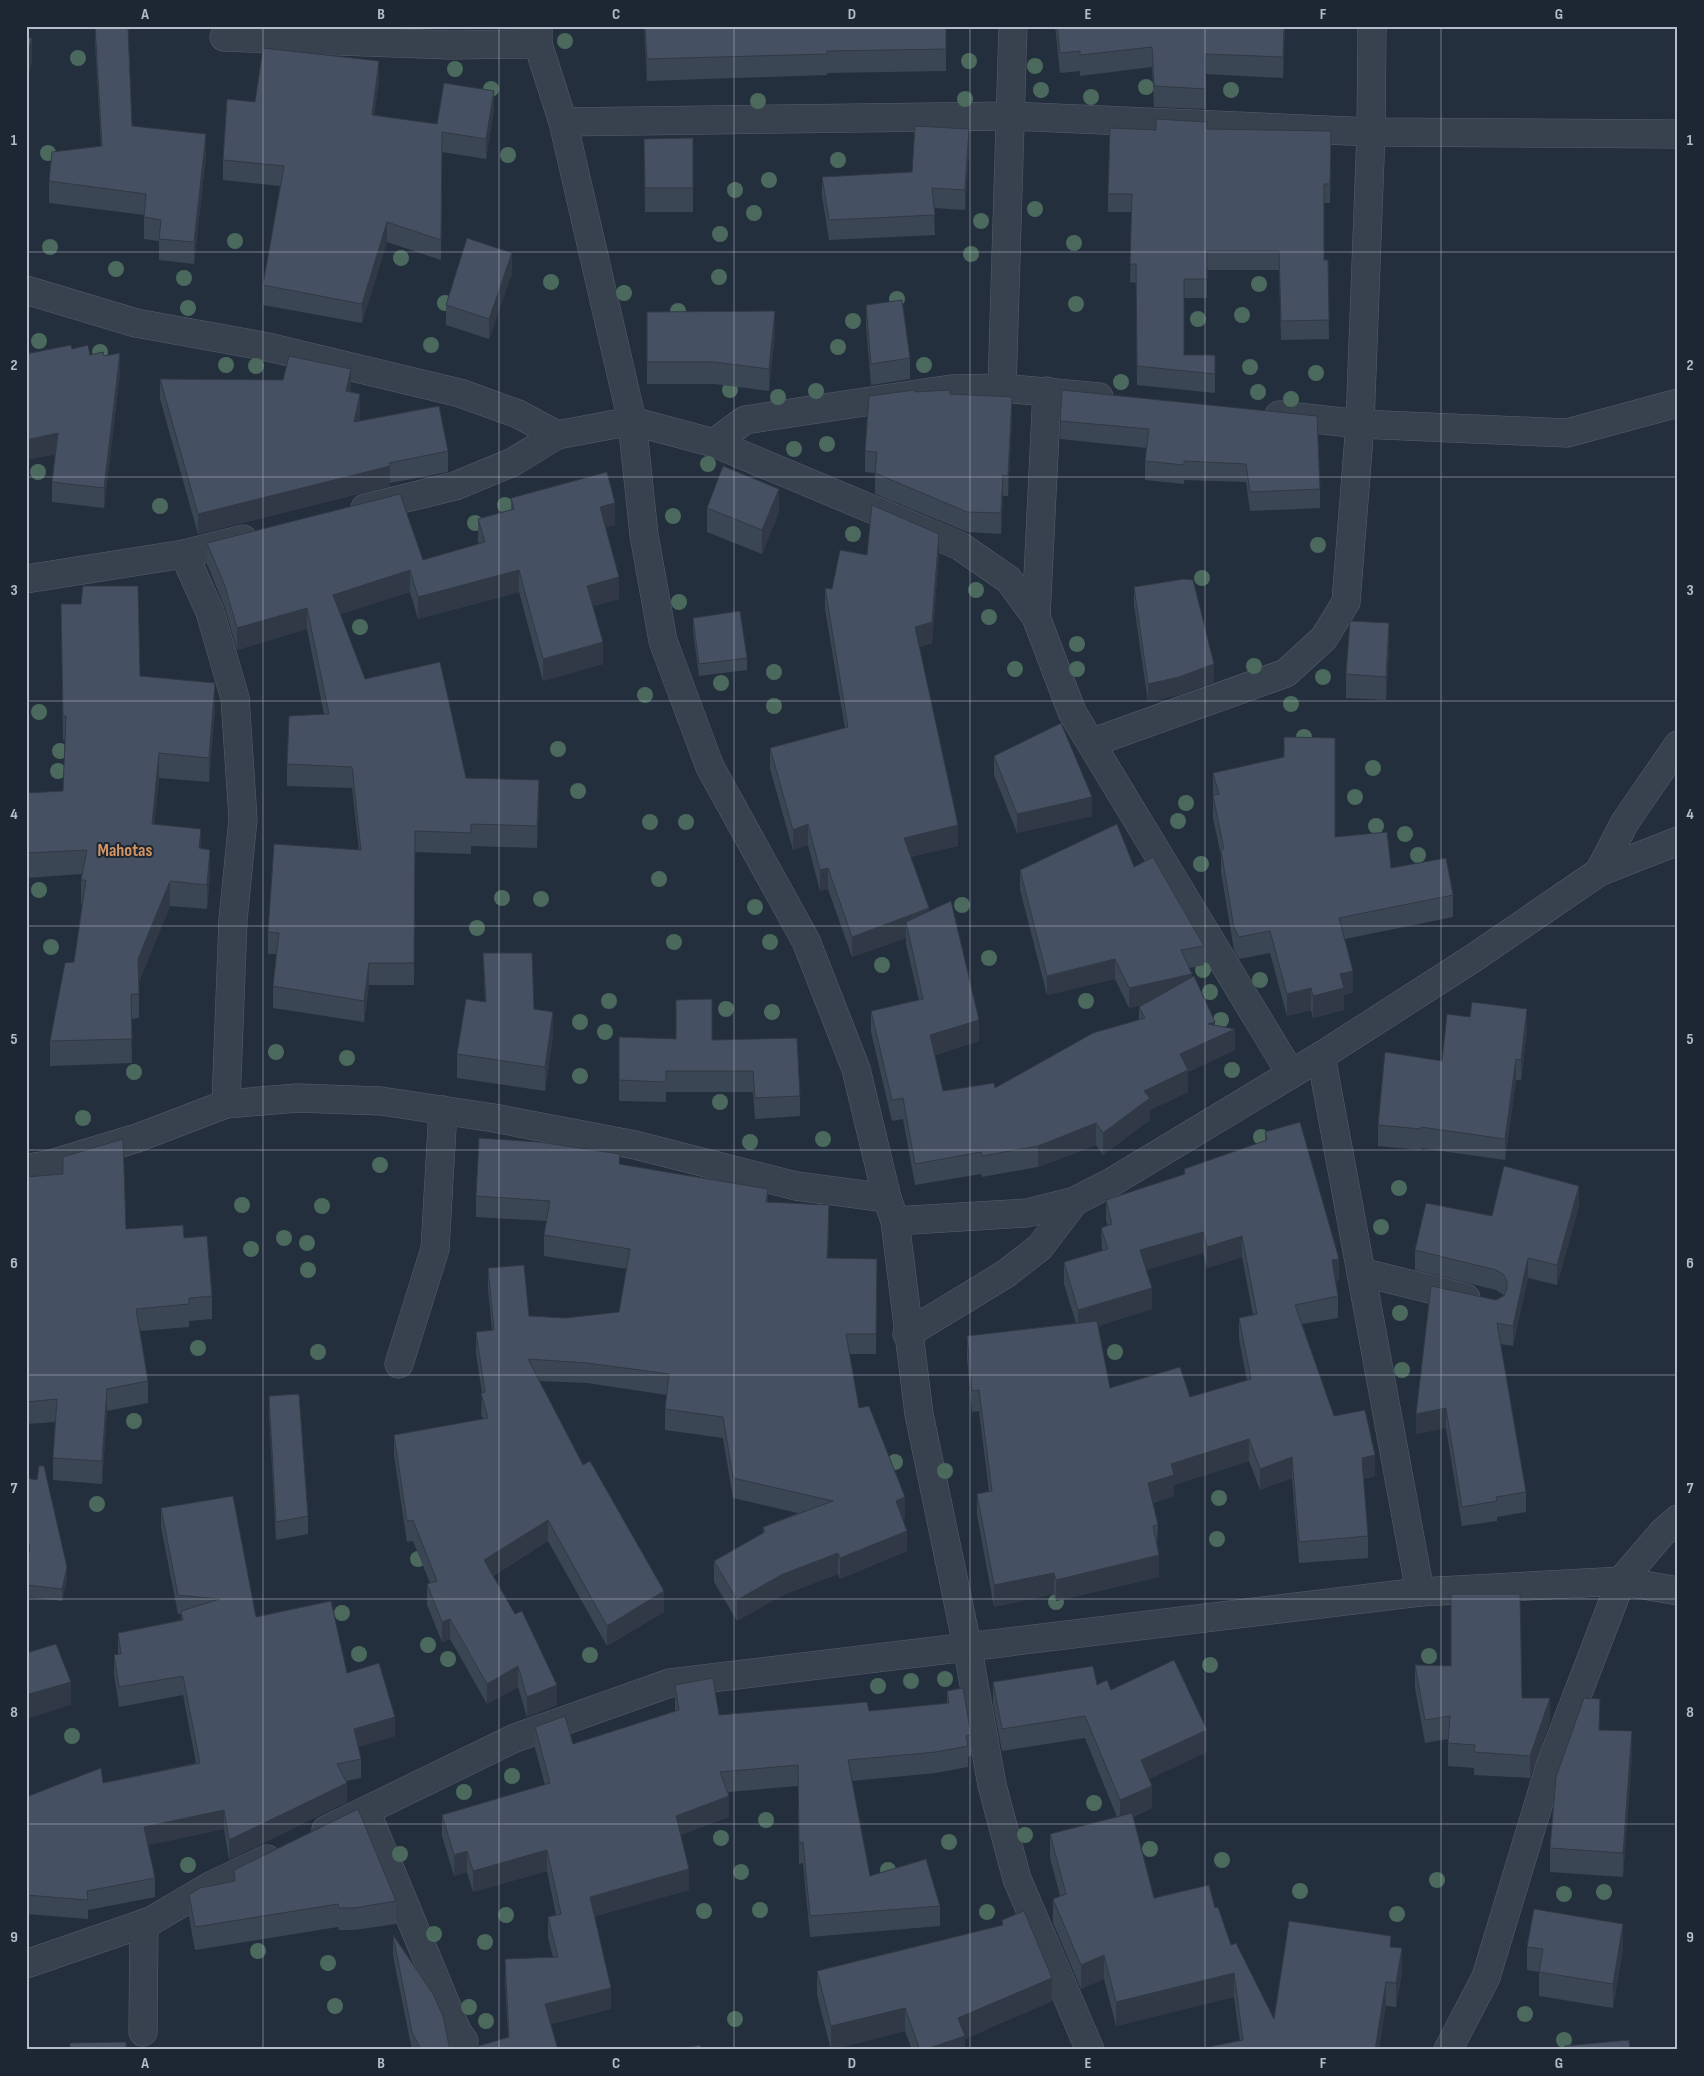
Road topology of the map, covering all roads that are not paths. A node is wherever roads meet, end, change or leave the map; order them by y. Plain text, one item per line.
1 (1012, 26) edge
2 (1372, 26) edge
3 (538, 35) edge
4 (224, 37) dead end
5 (1011, 116) junction
6 (563, 122) junction
7 (1371, 132) junction
8 (1678, 134) edge
9 (26, 290) edge
10 (1002, 388) junction
11 (1048, 391) junction
12 (1126, 400) edge
13 (1678, 403) edge
14 (1252, 412) edge
15 (632, 421) junction
16 (1360, 424) junction
17 (557, 435) junction
18 (714, 443) junction
19 (340, 514) edge
20 (266, 533) edge
21 (184, 554) junction
22 (26, 579) edge
23 (1036, 617) junction
24 (1091, 743) junction
25 (1678, 745) edge
26 (1678, 841) edge
27 (1599, 872) junction
28 (1321, 1056) junction
29 (1291, 1074) junction
30 (226, 1104) junction
31 (443, 1110) junction
32 (26, 1168) edge
33 (1076, 1201) junction
34 (891, 1210) junction
35 (1361, 1272) junction
36 (1492, 1305) edge
37 (908, 1334) junction
38 (399, 1364) dead end
39 (1678, 1519) edge
40 (1621, 1580) junction
41 (1678, 1591) edge
42 (1420, 1592) junction
43 (967, 1646) junction
44 (366, 1811) junction
45 (144, 1923) junction
46 (26, 1964) edge
47 (143, 2032) dead end
48 (464, 2041) dead end
49 (1088, 2049) edge
50 (1448, 2050) edge

1 - 5 street
2 - 7 street
3 - 4 street
3 - 6 street
5 - 6 street
5 - 7 street
5 - 10 street
6 - 15 street
7 - 8 street
7 - 16 street
9 - 17 street
10 - 11 street
10 - 18 street
11 - 12 street
11 - 23 street
13 - 16 street
14 - 16 street
15 - 17 street
15 - 18 street
15 - 34 street
16 - 24 street
17 - 19 street
18 - 23 street
20 - 21 street
21 - 22 street
21 - 30 street
23 - 24 street
24 - 29 street
25 - 27 street
26 - 27 street
27 - 28 street
28 - 29 street
28 - 35 street
29 - 33 street
30 - 31 street
30 - 32 street
31 - 34 street
31 - 38 street
33 - 34 street
33 - 37 street
34 - 37 street
35 - 36 street
35 - 42 street
37 - 43 street
39 - 40 street
40 - 41 street
40 - 42 street
40 - 50 street
42 - 43 street
43 - 44 street
43 - 49 street
44 - 45 street
44 - 48 street
45 - 46 street
45 - 47 street

